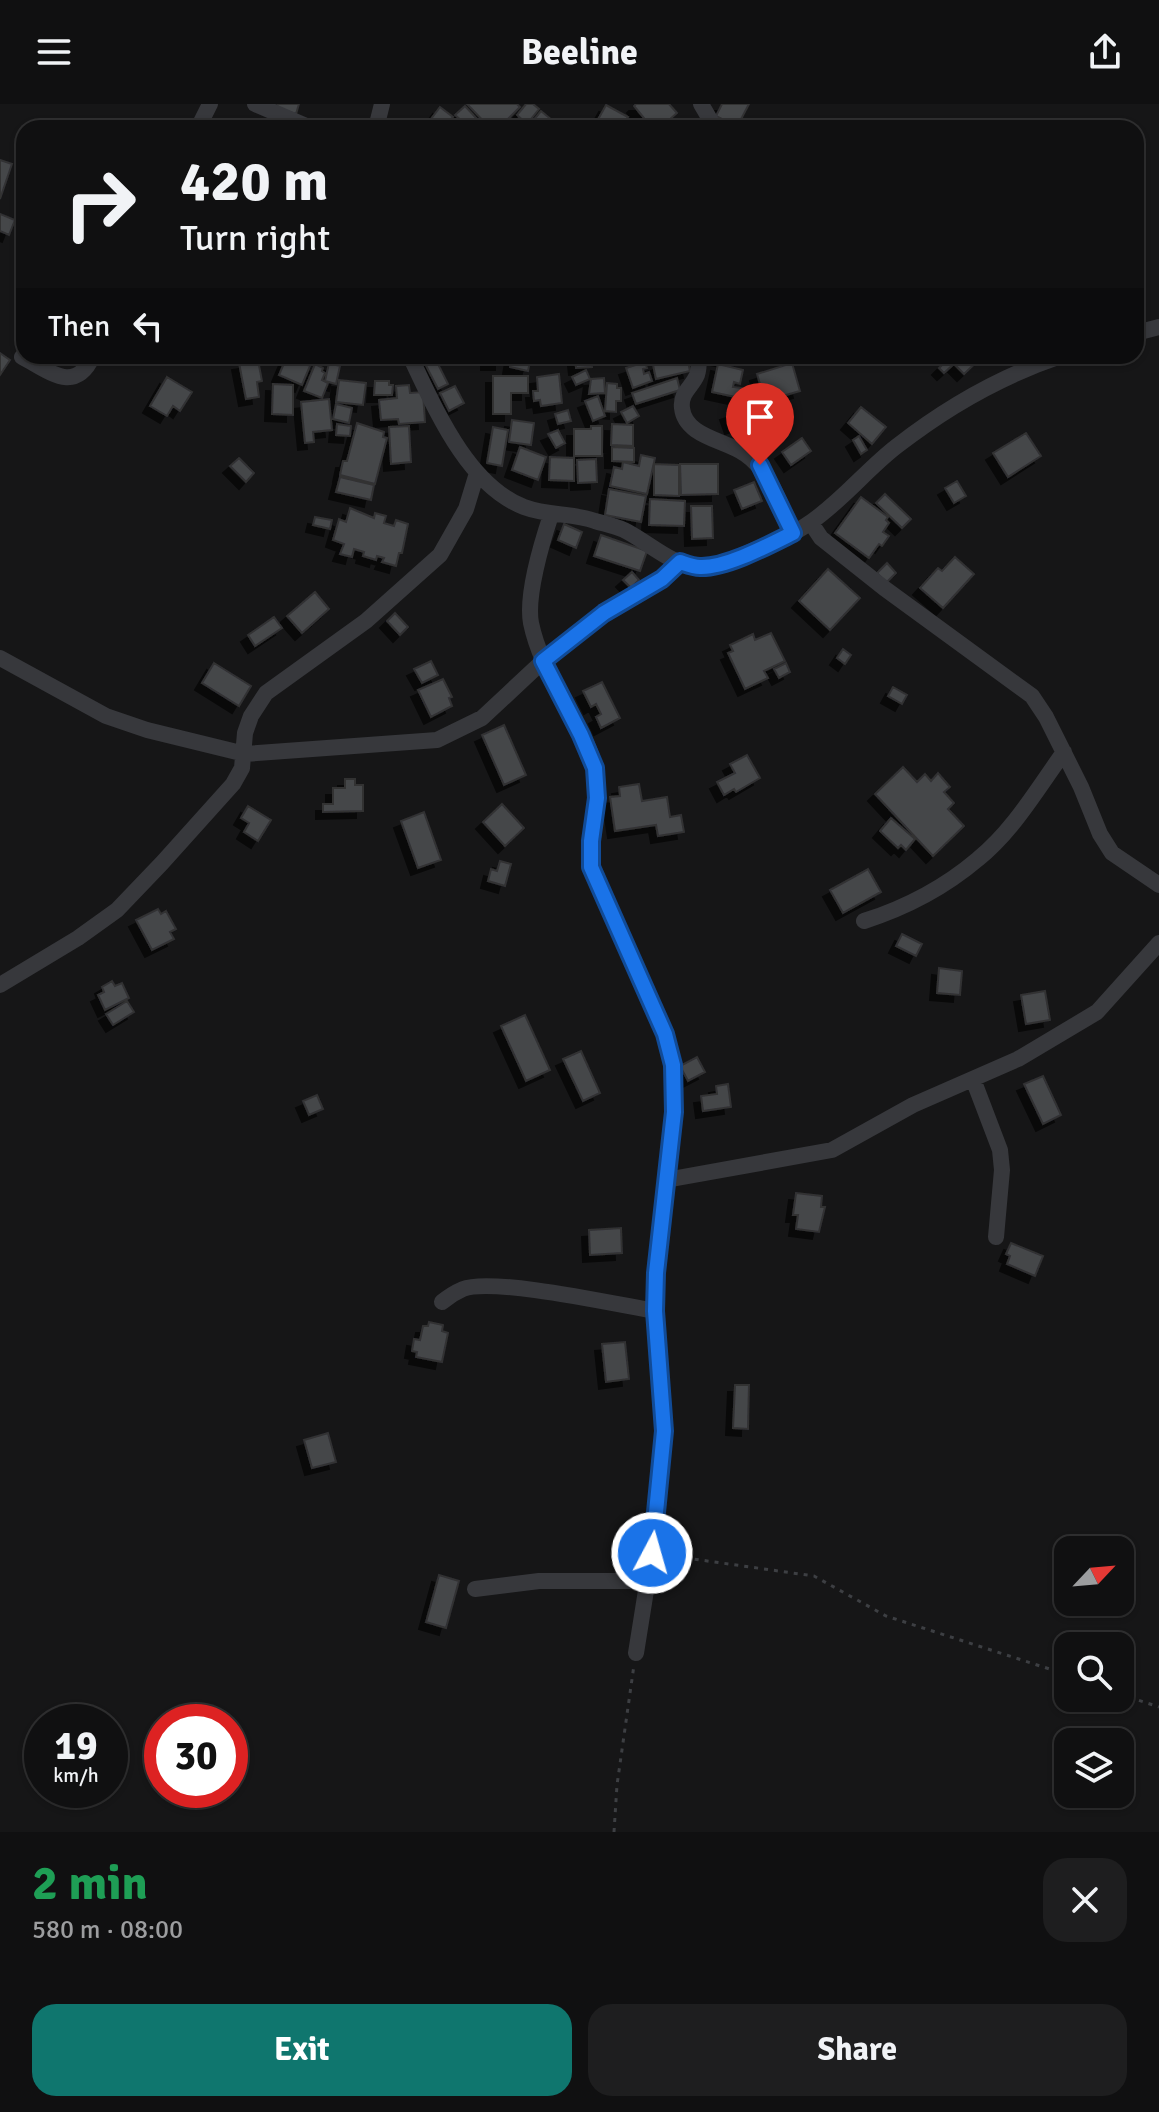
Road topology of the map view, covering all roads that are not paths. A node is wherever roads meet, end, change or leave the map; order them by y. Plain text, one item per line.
1 (255, 104) edge
2 (292, 120) edge
3 (35, 364) edge
4 (90, 364) edge
5 (414, 364) edge
6 (698, 364) edge
7 (1024, 364) edge
8 (477, 473) junction
9 (551, 515) junction
10 (811, 523) junction
11 (793, 533) junction
12 (680, 562) junction
13 (0, 658) edge
14 (543, 661) junction
15 (1064, 752) junction
16 (245, 754) junction
17 (1159, 885) edge
18 (864, 921) dead end
19 (1159, 943) edge
20 (0, 985) edge
21 (973, 1079) junction
22 (666, 1180) junction
23 (996, 1237) dead end
24 (442, 1302) dead end
25 (655, 1311) junction
26 (649, 1581) junction
27 (475, 1589) dead end
28 (636, 1653) road end

1 - 2 street
3 - 4 street
5 - 8 street
6 - 11 street
7 - 10 street
8 - 9 street
8 - 16 street
9 - 12 street
9 - 14 street
10 - 11 street
10 - 15 street
11 - 12 street
12 - 14 street
13 - 16 street
14 - 16 street
14 - 22 street
15 - 17 street
15 - 18 street
16 - 20 street
19 - 21 street
21 - 22 street
21 - 23 street
22 - 25 street
24 - 25 street
25 - 26 street
26 - 27 street
26 - 28 street

